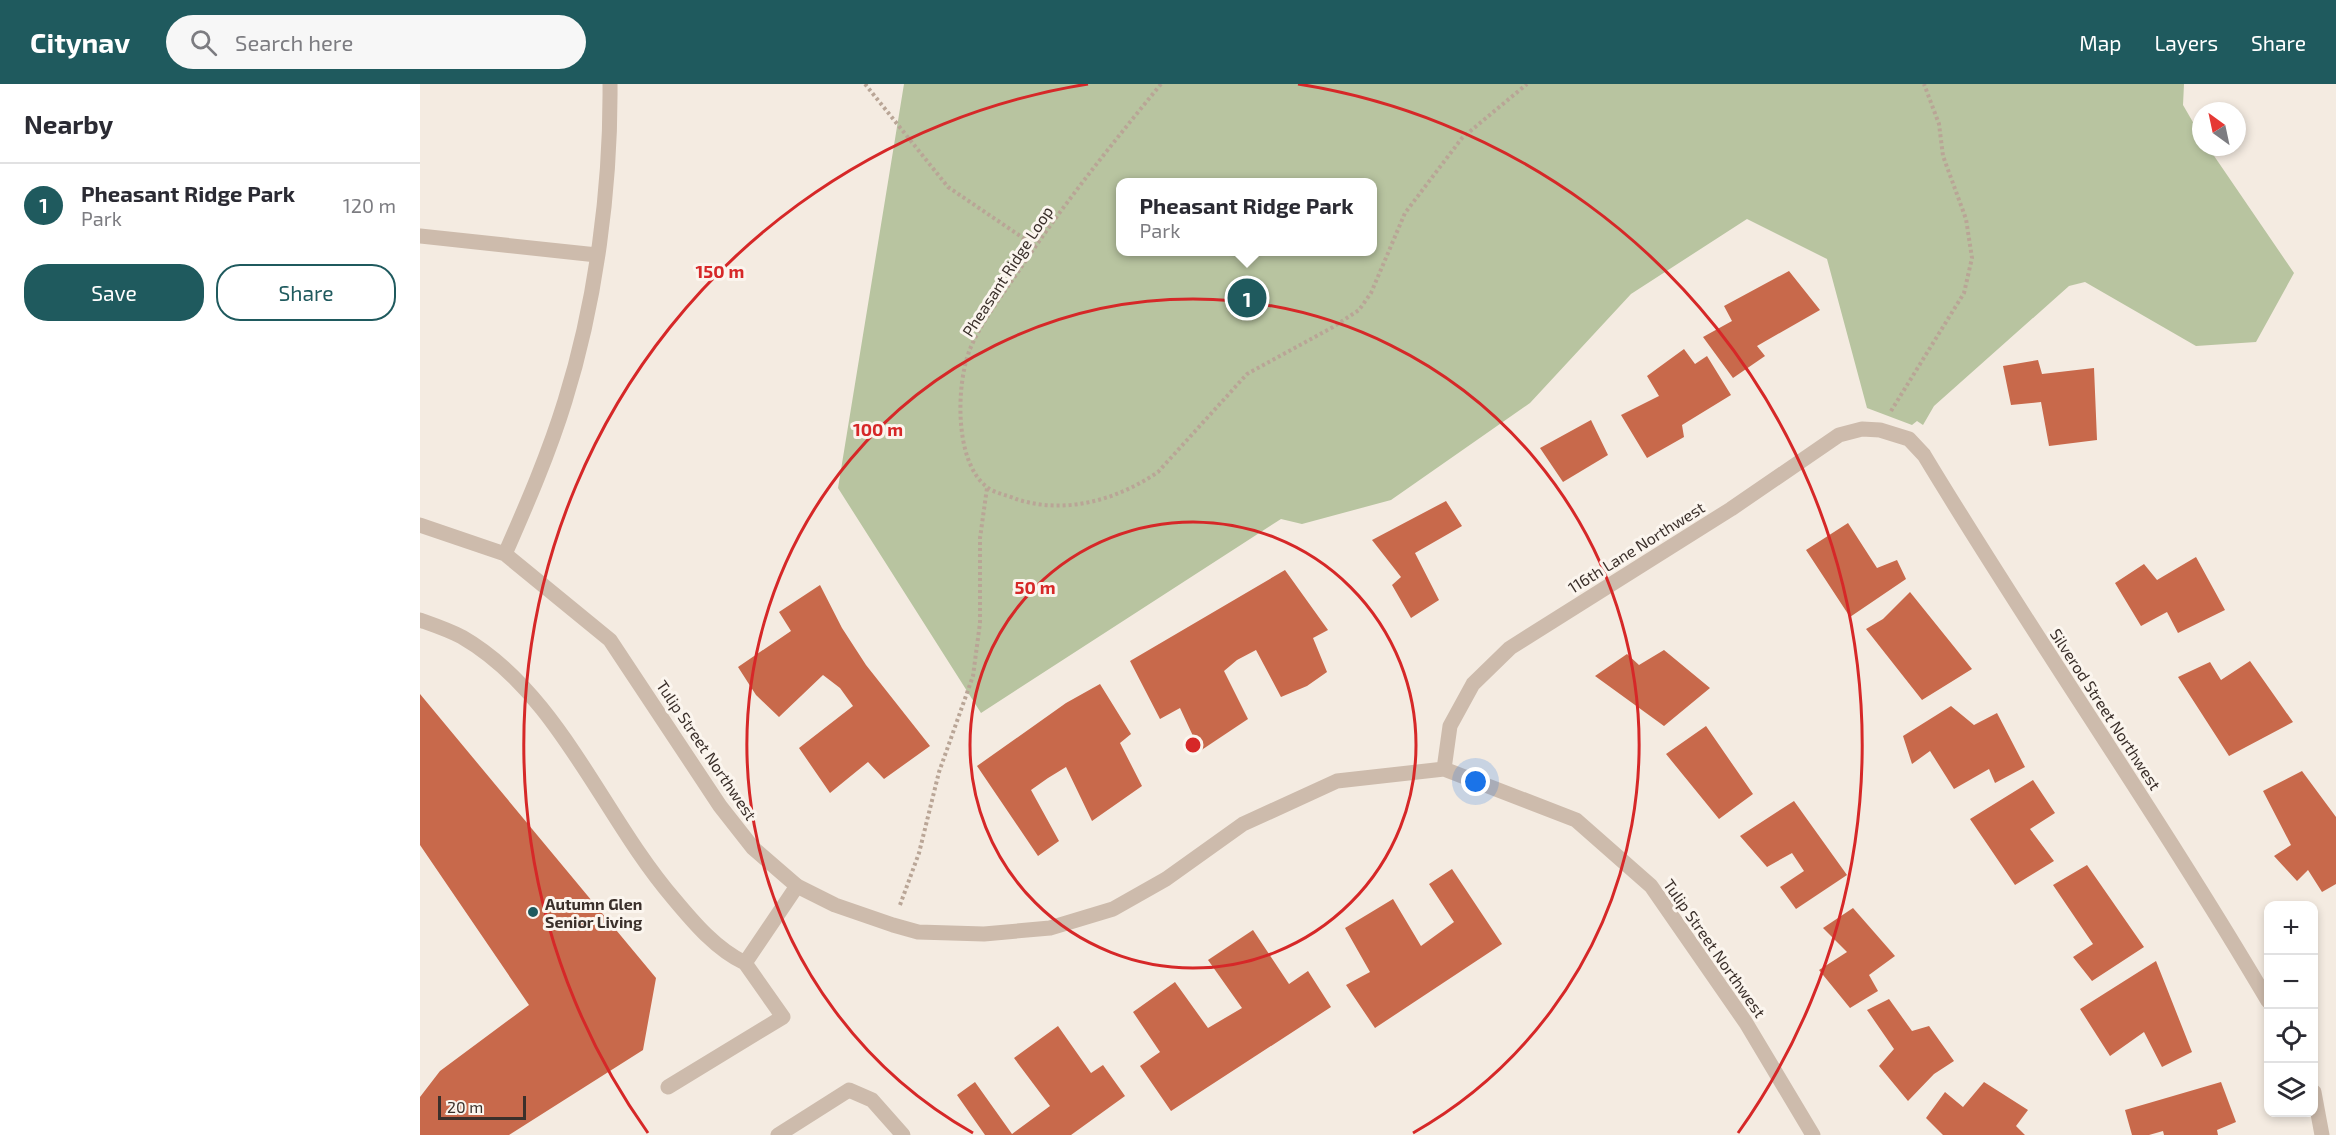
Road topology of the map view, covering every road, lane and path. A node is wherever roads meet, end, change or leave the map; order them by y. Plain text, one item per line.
1 (609, 84) edge
2 (865, 84) edge
3 (1161, 84) edge
4 (1527, 84) edge
5 (1924, 84) edge
6 (420, 236) edge
7 (1035, 246) junction
8 (597, 255) junction
9 (1880, 430) junction
10 (1909, 439) joint
11 (987, 488) junction
12 (420, 525) edge
13 (505, 554) junction
14 (420, 620) edge
15 (1444, 769) junction
16 (797, 886) junction
17 (893, 925) junction
18 (745, 963) junction
19 (2264, 994) edge
20 (668, 1087) dead end
21 (2318, 1116) edge
22 (778, 1135) edge
23 (903, 1135) edge
24 (1814, 1135) edge
25 (2322, 1135) edge

1 - 8 street
2 - 7 path
3 - 7 path, Pheasant Ridge Loop
4 - 11 path
5 - 9 path
6 - 8 street
7 - 11 path, Pheasant Ridge Loop
8 - 13 street
9 - 10 street, 116th Lane Northwest
9 - 15 street, 116th Lane Northwest
10 - 19 street, Silverod Street Northwest
11 - 17 path
12 - 13 street
13 - 16 street, Tulip Street Northwest
14 - 18 street
15 - 17 street, Tulip Street Northwest
15 - 24 street, Tulip Street Northwest
16 - 17 street, Tulip Street Northwest
16 - 18 street
18 - 20 street
21 - 25 street
22 - 23 street

